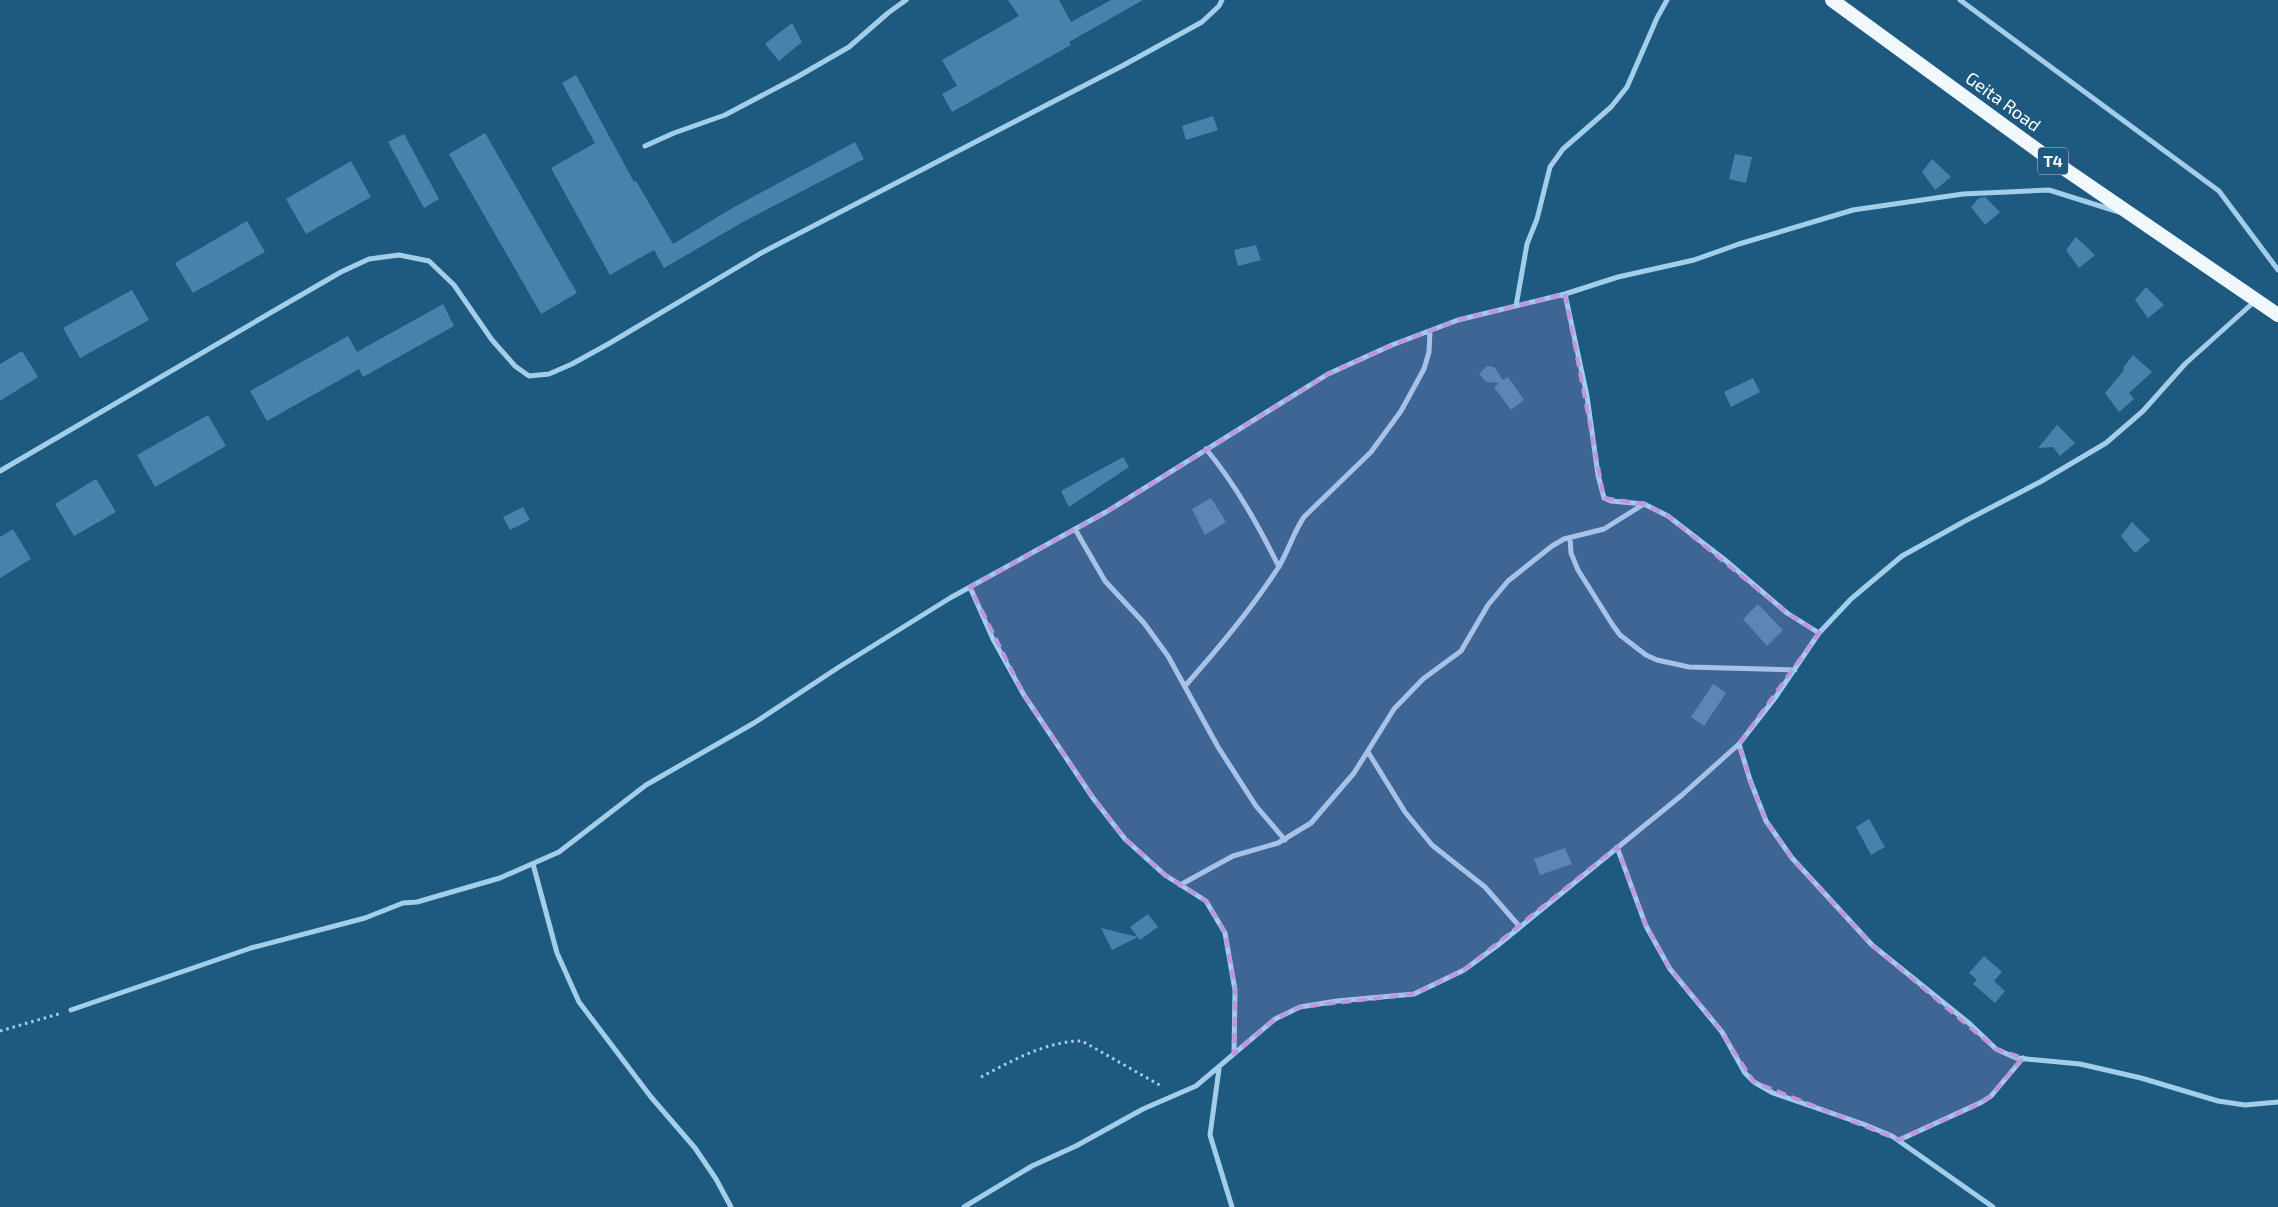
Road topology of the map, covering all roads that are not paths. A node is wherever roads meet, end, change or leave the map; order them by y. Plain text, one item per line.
1 (906, 0) edge
2 (1222, 0) edge
3 (1667, 0) edge
4 (1832, 0) edge
5 (1960, 0) edge
6 (645, 146) dead end
7 (2133, 217) junction
8 (2278, 270) edge
9 (1564, 294) junction
10 (2255, 301) junction
11 (1516, 306) junction
12 (2278, 315) edge
13 (1430, 331) junction
14 (1206, 450) junction
15 (0, 471) edge
16 (1644, 504) junction
17 (1076, 528) junction
18 (1570, 538) junction
19 (1279, 567) junction
20 (970, 587) junction
21 (1819, 634) junction
22 (1795, 670) junction
23 (1185, 686) junction
24 (1739, 744) junction
25 (1368, 752) junction
26 (1286, 840) junction
27 (1617, 847) junction
28 (533, 864) junction
29 (1180, 884) junction
30 (1520, 928) junction
31 (71, 1010) road end
32 (1234, 1054) junction
33 (2023, 1058) junction
34 (1219, 1068) junction
35 (2278, 1102) edge
36 (1899, 1140) junction
37 (731, 1207) edge
38 (964, 1207) edge
39 (1232, 1207) edge
40 (1993, 1207) edge

1 - 6 street
2 - 15 street
3 - 11 street
4 - 7 highway, Geita Road / T4
5 - 8 street
7 - 9 street
7 - 10 highway, Geita Road / T4
9 - 11 street
9 - 16 street
10 - 12 highway, Geita Road / T4
10 - 21 street
11 - 13 street
13 - 14 street
13 - 19 street
14 - 17 street
14 - 19 street
16 - 18 street
16 - 21 street
17 - 20 street
17 - 23 street
18 - 22 street
18 - 25 street
19 - 23 street
20 - 28 street
20 - 29 street
21 - 22 street
22 - 24 street
23 - 26 street
24 - 27 street
24 - 33 street
25 - 26 street
25 - 30 street
26 - 29 street
27 - 30 street
27 - 36 street
28 - 31 street
28 - 37 street
29 - 32 street
30 - 32 street
32 - 34 street
33 - 35 street
33 - 36 street
34 - 38 street
34 - 39 street
36 - 40 street

